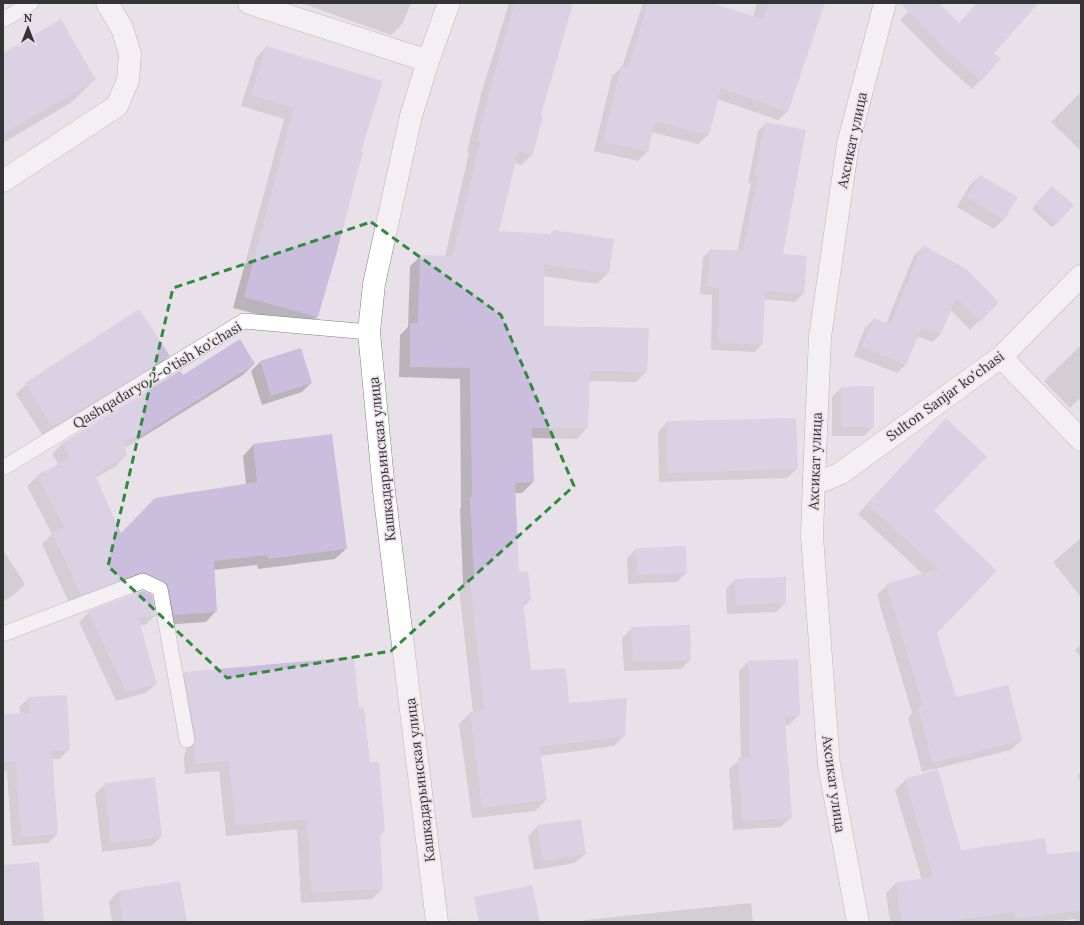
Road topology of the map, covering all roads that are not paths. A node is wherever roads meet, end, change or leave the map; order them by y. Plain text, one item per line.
1 (31, 3) edge
2 (107, 3) edge
3 (249, 3) edge
4 (449, 3) edge
5 (885, 3) edge
6 (3, 20) edge
7 (428, 61) junction
8 (3, 180) edge
9 (1081, 276) edge
10 (370, 332) junction
11 (1001, 357) junction
12 (1081, 440) edge
13 (3, 468) edge
14 (814, 479) junction
15 (3, 634) edge
16 (187, 740) dead end
17 (437, 922) edge
18 (858, 922) edge

1 - 6 lane
2 - 8 street
3 - 7 street
4 - 7 street, Кашкадарьинская улица
5 - 14 street, Ахсикат улица
7 - 10 street, Кашкадарьинская улица
9 - 11 street, Sulton Sanjar ko'chasi
10 - 13 lane, Qashqadaryo 2-o'tish ko'chasi
10 - 17 street, Кашкадарьинская улица
11 - 12 street
11 - 14 street, Sulton Sanjar ko'chasi
14 - 18 street, Ахсикат улица
15 - 16 lane

